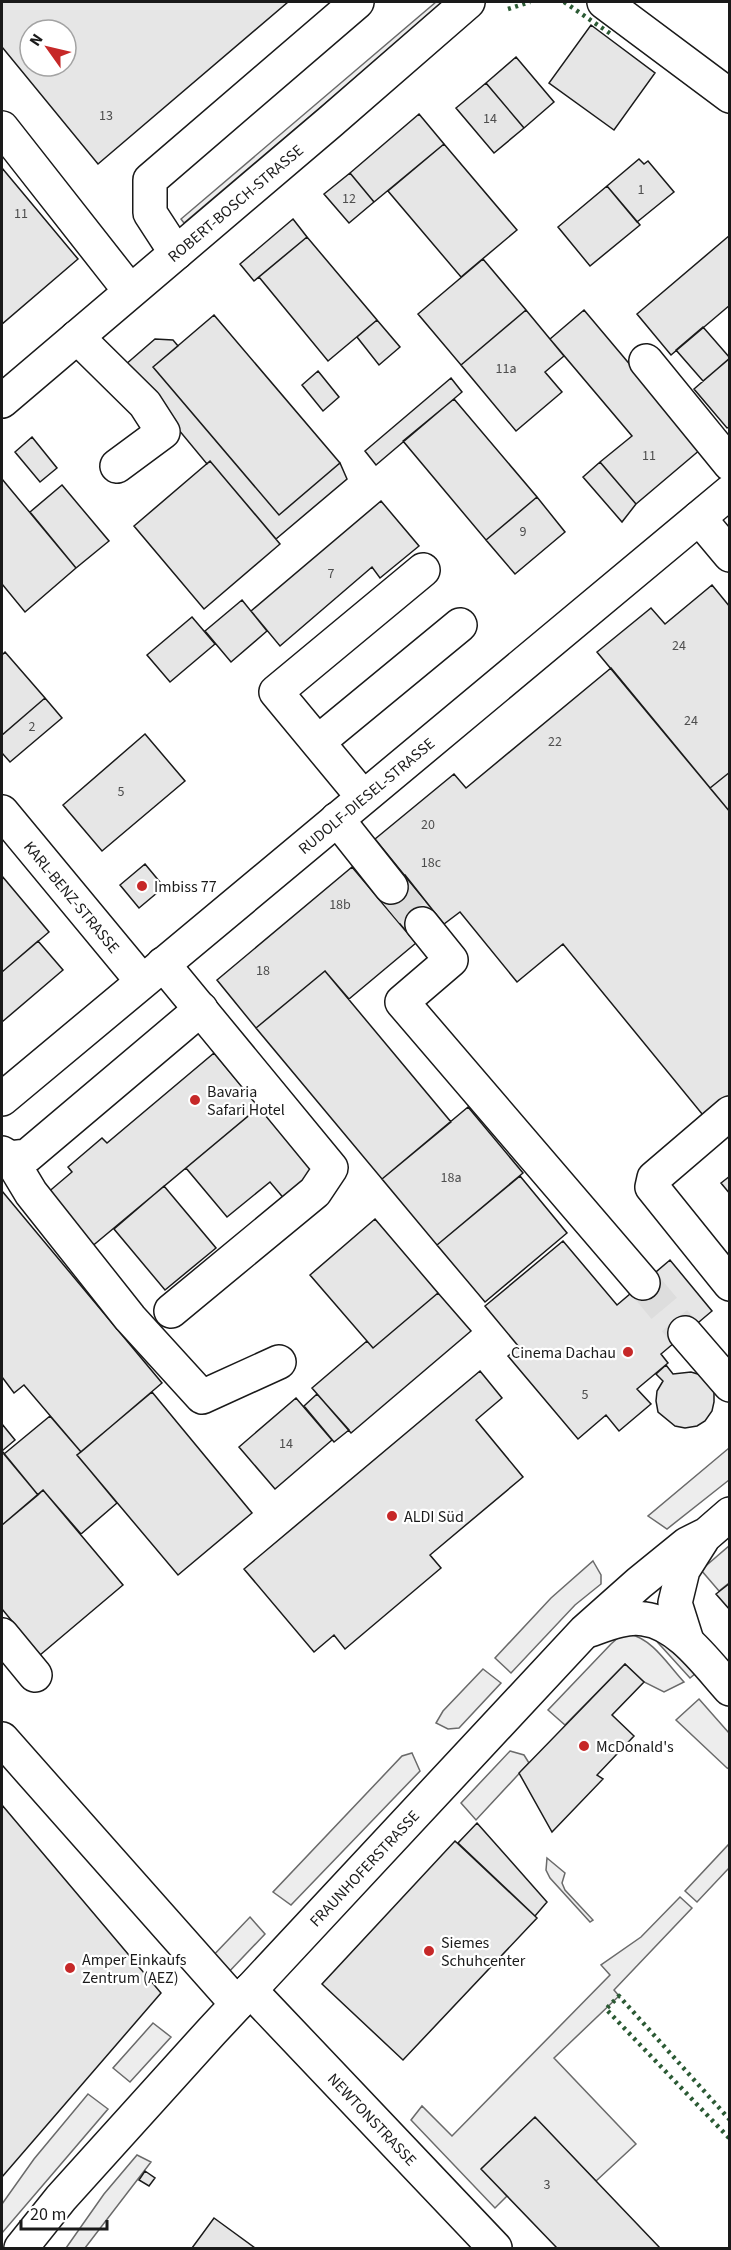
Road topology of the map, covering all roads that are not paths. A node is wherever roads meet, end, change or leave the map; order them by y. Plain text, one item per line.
1 (357, 2) edge
2 (468, 2) edge
3 (604, 2) edge
4 (729, 96) edge
5 (2, 128) edge
6 (176, 253) junction
7 (130, 291) junction
8 (77, 337) junction
9 (646, 361) dead end
10 (2, 401) edge
11 (729, 464) edge
12 (117, 466) dead end
13 (729, 492) edge
14 (699, 518) junction
15 (729, 555) edge
16 (423, 570) dead end
17 (460, 625) dead end
18 (318, 742) junction
19 (363, 797) junction
20 (2, 812) edge
21 (337, 819) junction
22 (391, 886) tunnel mouth
23 (422, 924) tunnel mouth
24 (153, 972) junction
25 (201, 1009) junction
26 (2, 1099) edge
27 (729, 1113) edge
28 (6, 1155) edge
29 (643, 1283) tunnel mouth
30 (729, 1284) edge
31 (171, 1311) dead end
32 (685, 1333) tunnel mouth
33 (279, 1362) dead end
34 (729, 1385) edge
35 (718, 1524) edge
36 (585, 1631) junction
37 (2, 1635) edge
38 (687, 1641) junction
39 (35, 1675) dead end
40 (729, 1689) edge
41 (2, 1739) edge
42 (244, 1997) junction
43 (21, 2248) edge
44 (495, 2248) edge

1 - 6 street
2 - 6 street, ROBERT-BOSCH-STRASSE
3 - 4 street
5 - 7 street
6 - 7 street, ROBERT-BOSCH-STRASSE
7 - 8 street, ROBERT-BOSCH-STRASSE
8 - 10 street, ROBERT-BOSCH-STRASSE
8 - 12 street
9 - 11 street
13 - 14 street, RUDOLF-DIESEL-STRASSE
14 - 15 street
14 - 19 street, RUDOLF-DIESEL-STRASSE
16 - 18 street
17 - 18 street
18 - 19 street
19 - 21 street, RUDOLF-DIESEL-STRASSE
20 - 24 street, KARL-BENZ-STRASSE
21 - 22 street
21 - 24 street, RUDOLF-DIESEL-STRASSE
23 - 29 street
24 - 25 street, KARL-BENZ-STRASSE
24 - 26 street, RUDOLF-DIESEL-STRASSE
25 - 28 street
25 - 31 street, KARL-BENZ-STRASSE
27 - 30 street
28 - 33 street
32 - 34 street
35 - 36 street, FRAUNHOFERSTRASSE
35 - 38 street
36 - 38 street
36 - 42 street, FRAUNHOFERSTRASSE
37 - 39 street
38 - 40 street
41 - 42 street, NEWTONSTRASSE
42 - 43 street, FRAUNHOFERSTRASSE
42 - 44 street, NEWTONSTRASSE

